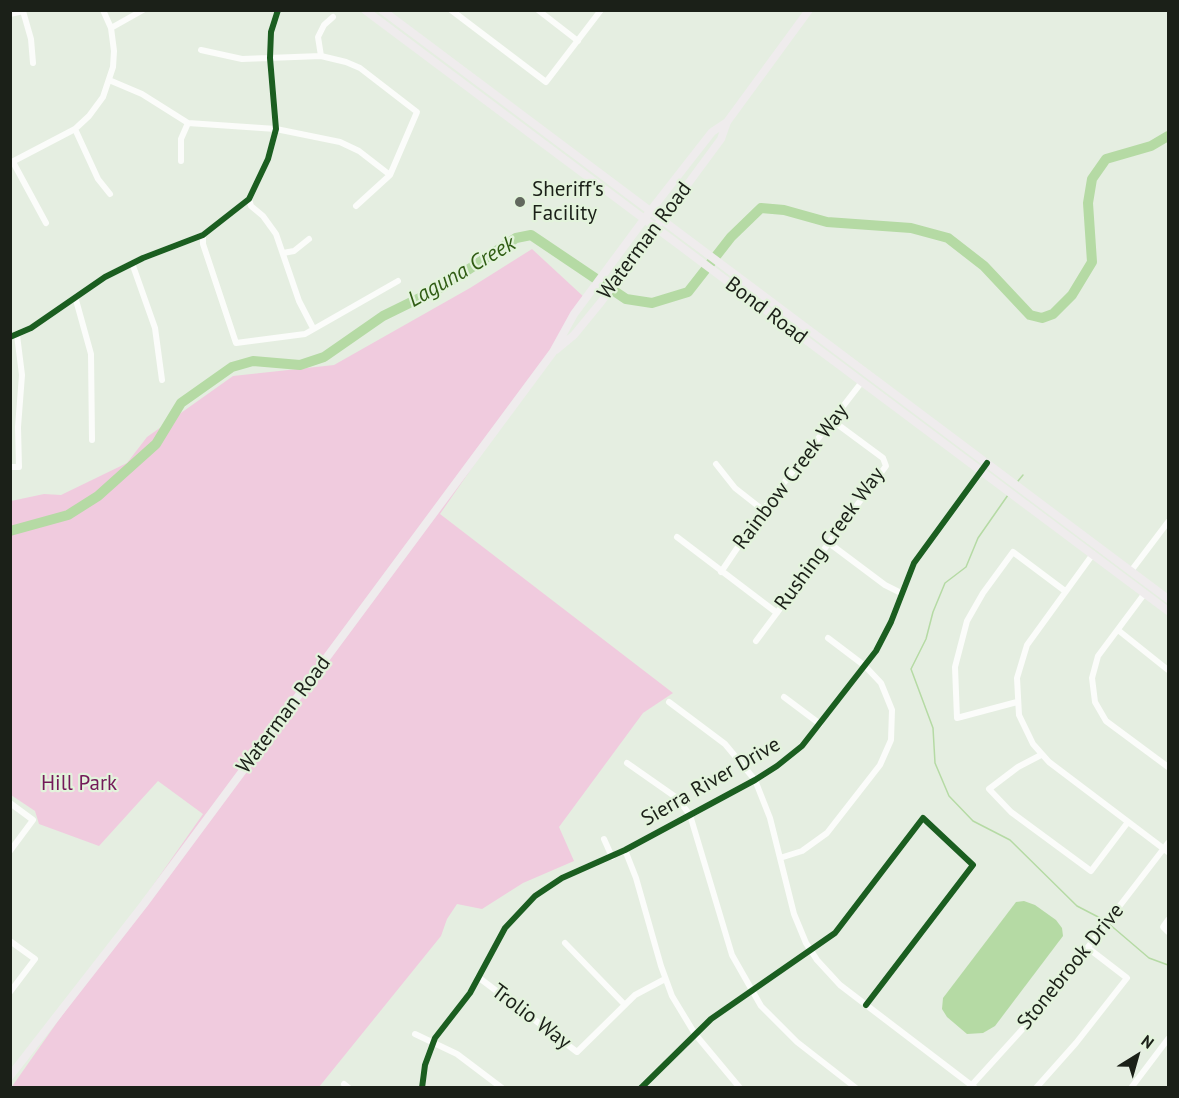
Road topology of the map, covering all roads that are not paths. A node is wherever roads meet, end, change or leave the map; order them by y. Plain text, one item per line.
1 (23, 10) edge
2 (103, 10) edge
3 (143, 10) edge
4 (278, 10) edge
5 (365, 10) edge
6 (382, 10) edge
7 (451, 10) edge
8 (538, 10) edge
9 (601, 10) edge
10 (809, 10) edge
11 (10, 14) edge
12 (333, 17) dead end
13 (111, 28) junction
14 (578, 41) junction
15 (201, 50) dead end
16 (321, 56) junction
17 (270, 58) junction
18 (33, 63) dead end
19 (110, 80) junction
20 (727, 122) junction
21 (188, 123) junction
22 (75, 129) junction
23 (276, 129) junction
24 (181, 160) dead end
25 (12, 162) edge
26 (390, 175) junction
27 (110, 194) dead end
28 (249, 199) junction
29 (356, 206) dead end
30 (651, 210) junction
31 (662, 218) junction
32 (645, 219) junction
33 (46, 223) dead end
34 (655, 226) junction
35 (203, 235) junction
36 (309, 239) dead end
37 (283, 253) junction
38 (132, 263) junction
39 (398, 281) dead end
40 (76, 300) junction
41 (313, 328) junction
42 (14, 336) edge
43 (553, 352) junction
44 (162, 380) dead end
45 (861, 383) junction
46 (926, 418) junction
47 (833, 421) junction
48 (92, 440) dead end
49 (716, 464) dead end
50 (10, 467) edge
51 (984, 467) junction
52 (1023, 496) junction
53 (764, 510) junction
54 (1168, 522) edge
55 (677, 537) dead end
56 (829, 543) junction
57 (1093, 554) junction
58 (721, 572) junction
59 (1131, 572) junction
60 (1145, 582) junction
61 (1065, 591) junction
62 (901, 592) junction
63 (1145, 593) junction
64 (1168, 599) edge
65 (1168, 610) edge
66 (777, 613) junction
67 (1118, 630) junction
68 (828, 638) dead end
69 (756, 641) dead end
70 (865, 666) junction
71 (1168, 670) edge
72 (784, 696) dead end
73 (669, 702) dead end
74 (1017, 702) junction
75 (820, 724) junction
76 (1041, 755) junction
77 (627, 763) dead end
78 (1168, 764) edge
79 (754, 780) junction
80 (10, 803) edge
81 (690, 815) junction
82 (1128, 822) junction
83 (604, 839) dead end
84 (1167, 848) edge
85 (625, 850) junction
86 (10, 851) edge
87 (612, 857) junction
88 (780, 858) junction
89 (1168, 920) edge
90 (1168, 932) edge
91 (10, 941) edge
92 (566, 943) dead end
93 (1088, 948) junction
94 (810, 951) junction
95 (478, 977) junction
96 (665, 979) junction
97 (751, 991) junction
98 (10, 992) edge
99 (625, 1005) junction
100 (866, 1005) junction
101 (695, 1034) junction
102 (415, 1035) dead end
103 (1168, 1039) edge
104 (433, 1042) junction
105 (10, 1076) edge
106 (972, 1087) edge
107 (422, 1088) edge
108 (502, 1088) edge
109 (641, 1088) edge
110 (740, 1088) edge
111 (856, 1088) edge
112 (1036, 1088) edge
113 (1131, 1088) edge

1 - 11 street
1 - 18 street
2 - 13 street
3 - 13 street
4 - 17 street
5 - 32 main road, Bond Road
6 - 30 main road, Bond Road
7 - 14 street
8 - 14 street
9 - 14 street
10 - 20 main road, Waterman Road
12 - 16 street
13 - 19 street
15 - 17 street
16 - 17 street
16 - 26 street
17 - 23 street
19 - 21 street
19 - 22 street
20 - 30 main road, Waterman Road
20 - 31 main road, Waterman Road
21 - 23 street
21 - 24 street
22 - 25 street
22 - 27 street
23 - 26 street
23 - 28 street
25 - 33 street
26 - 29 street
28 - 35 street
28 - 37 street
30 - 31 main road, Bond Road
30 - 32 main road, Waterman Road
31 - 34 main road, Waterman Road
31 - 46 main road, Bond Road
32 - 34 main road, Bond Road
32 - 43 main road, Waterman Road
34 - 43 main road, Waterman Road
34 - 45 main road, Bond Road
35 - 38 street
35 - 41 street
36 - 37 street
37 - 41 street
38 - 40 street
38 - 44 street
39 - 41 street
40 - 42 street
40 - 48 street
42 - 50 street
43 - 105 main road, Waterman Road
45 - 46 main road
45 - 47 street, Rainbow Creek Way
45 - 51 main road, Bond Road
46 - 51 main road, Bond Road
47 - 53 street, Rainbow Creek Way
47 - 56 street, Rushing Creek Way
49 - 53 street
51 - 52 main road, Bond Road
51 - 62 street, Sierra River Drive
52 - 57 main road, Bond Road
52 - 59 main road, Bond Road
53 - 58 street, Rainbow Creek Way
54 - 59 street
55 - 58 street
56 - 62 street
56 - 66 street, Rushing Creek Way
57 - 60 main road
57 - 61 street
57 - 63 main road, Bond Road
58 - 66 street
59 - 60 main road, Bond Road
60 - 64 main road, Bond Road
61 - 74 street
61 - 74 street
62 - 70 street, Sierra River Drive
63 - 65 main road, Bond Road
63 - 67 street
66 - 69 street, Rushing Creek Way
67 - 71 street
67 - 78 street
68 - 70 street
70 - 75 street, Sierra River Drive
70 - 88 street
72 - 75 street
73 - 79 street
74 - 76 street
75 - 79 street, Sierra River Drive
76 - 82 street
76 - 82 street
77 - 81 street
79 - 81 street, Sierra River Drive
79 - 88 street
80 - 86 street
81 - 85 street, Sierra River Drive
81 - 97 street
82 - 84 street
83 - 87 street
84 - 93 street, Stonebrook Drive
85 - 87 street, Sierra River Drive
85 - 96 street
87 - 95 street, Sierra River Drive
88 - 94 street
89 - 90 street
91 - 98 street
92 - 99 street
93 - 106 street, Stonebrook Drive
93 - 112 street
94 - 97 street
94 - 100 street
94 - 100 street
95 - 99 street, Trolio Way
95 - 104 street, Sierra River Drive
96 - 99 street, Trolio Way
96 - 101 street
97 - 101 street
97 - 111 street
100 - 106 street
101 - 109 street
101 - 110 street
102 - 104 street
103 - 113 street
104 - 107 street, Sierra River Drive
104 - 108 street

